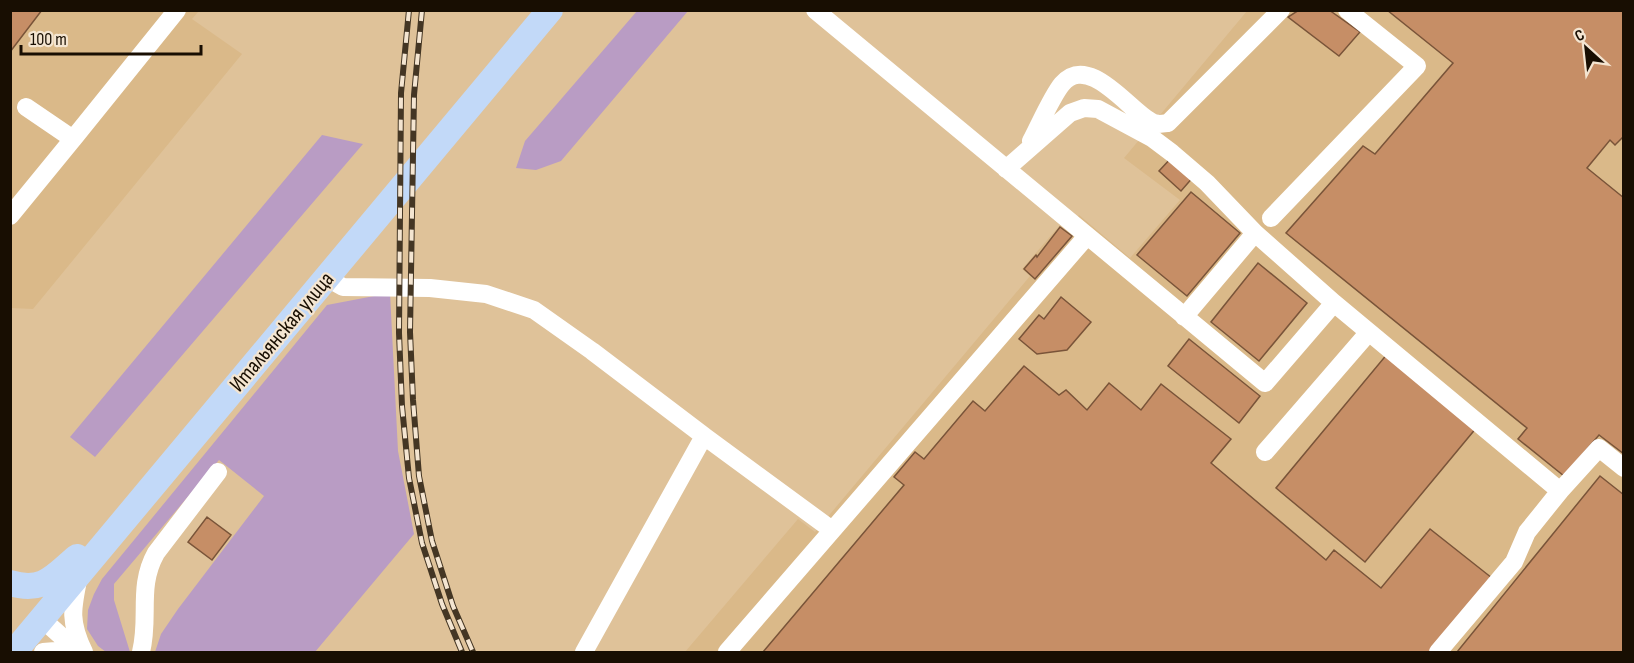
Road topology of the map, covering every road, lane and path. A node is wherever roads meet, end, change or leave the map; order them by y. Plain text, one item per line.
1 (177, 10) edge
2 (550, 10) edge
3 (815, 10) edge
4 (1281, 10) edge
5 (1347, 10) edge
6 (26, 106) dead end
7 (73, 139) junction
8 (1025, 151) junction
9 (1006, 169) junction
10 (10, 216) edge
11 (1271, 218) dead end
12 (1255, 233) junction
13 (1087, 236) junction
14 (327, 278) junction
15 (1334, 303) junction
16 (1184, 317) junction
17 (1369, 332) junction
18 (704, 436) junction
19 (1265, 452) dead end
20 (1623, 468) edge
21 (218, 472) dead end
22 (1560, 491) junction
23 (118, 527) junction
24 (832, 530) junction
25 (79, 574) junction
26 (10, 583) edge
27 (10, 593) edge
28 (42, 619) junction
29 (14, 652) edge
30 (43, 652) edge
31 (65, 652) edge
32 (82, 652) edge
33 (141, 652) edge
34 (584, 652) edge
35 (727, 652) edge
36 (1438, 652) edge

1 - 7 street
2 - 14 highway, Итальянская улица
3 - 9 street
4 - 8 street
5 - 11 street
6 - 7 street
7 - 10 street
8 - 9 street
8 - 12 street
9 - 13 street
12 - 15 street
12 - 16 street
13 - 16 street
13 - 24 street
14 - 18 street
14 - 23 highway, Итальянская улица
15 - 16 street
15 - 17 street
17 - 19 street
17 - 22 street
18 - 24 street
18 - 34 street
20 - 22 street
21 - 33 street
22 - 36 street
23 - 25 highway, Итальянская улица
23 - 26 highway
24 - 35 street
25 - 28 highway, Итальянская улица
25 - 32 street
27 - 28 highway
28 - 29 highway, Итальянская улица
28 - 32 street
30 - 31 street

